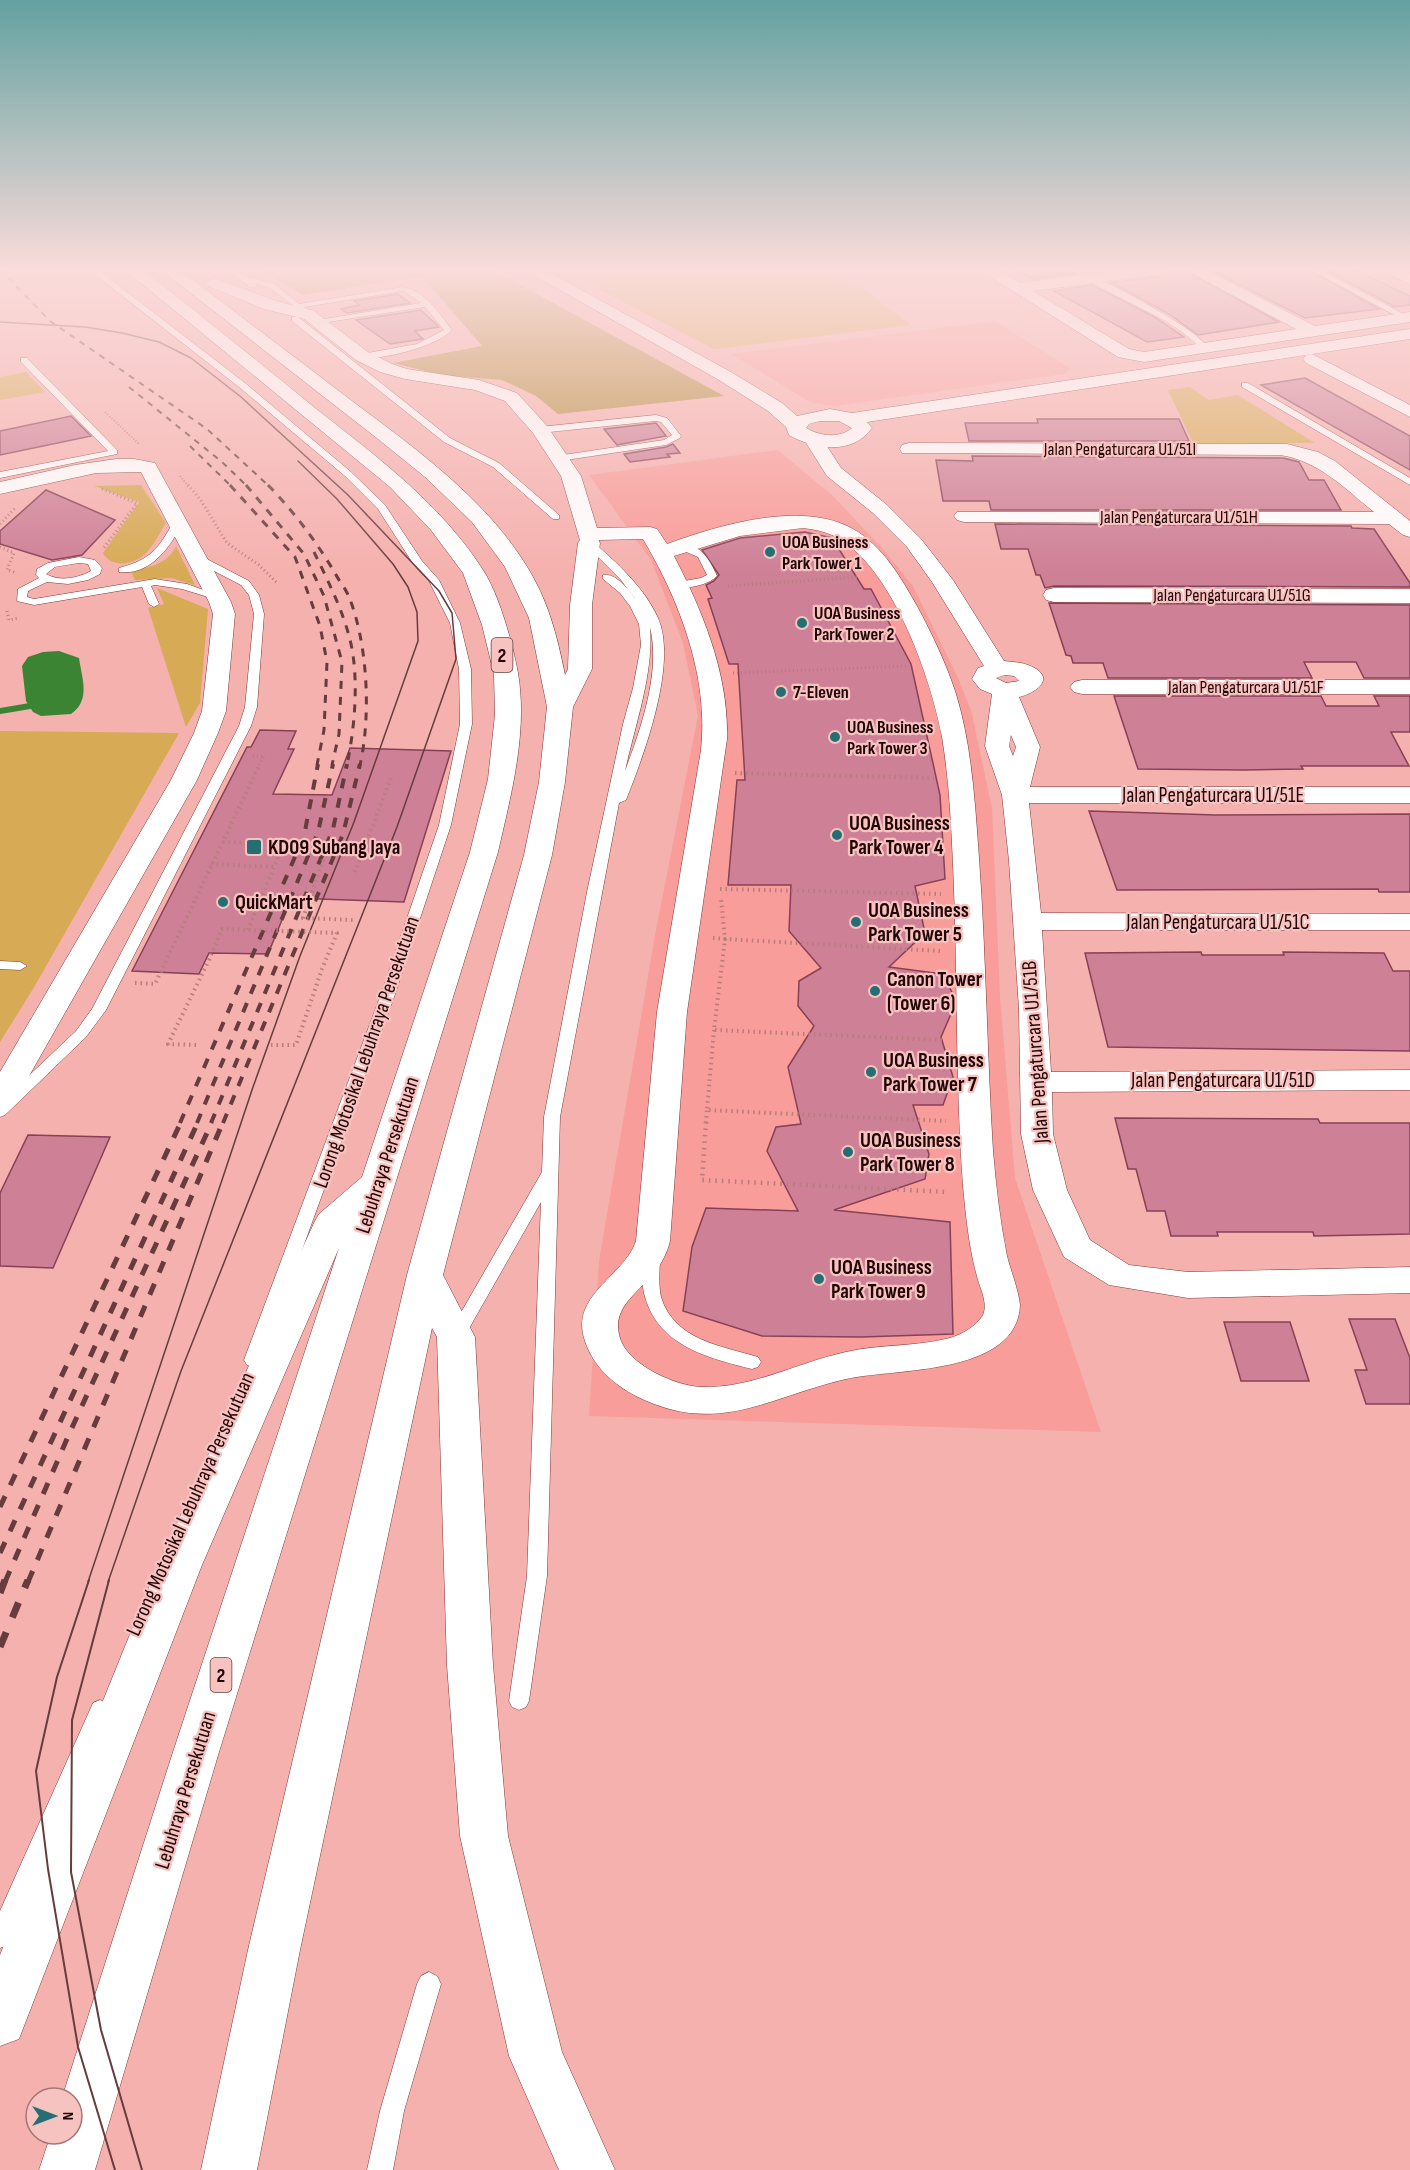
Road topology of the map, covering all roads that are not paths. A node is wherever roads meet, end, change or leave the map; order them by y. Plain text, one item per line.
1 (34, 370) edge
2 (223, 370) edge
3 (257, 370) edge
4 (300, 370) edge
5 (367, 370) edge
6 (391, 370) edge
7 (713, 370) edge
8 (1214, 370) edge
9 (1231, 370) edge
10 (1333, 370) edge
11 (1245, 385) dead end
12 (351, 386) dead end
13 (775, 406) junction
14 (1410, 412) edge
15 (821, 416) junction
16 (796, 424) junction
17 (853, 428) junction
18 (540, 430) junction
19 (385, 435) junction
20 (812, 438) junction
21 (909, 449) dead end
22 (826, 457) junction
23 (559, 458) junction
24 (0, 475) edge
25 (1408, 479) edge
26 (0, 488) edge
27 (964, 516) dead end
28 (556, 517) dead end
29 (1394, 518) junction
30 (177, 523) junction
31 (1410, 531) edge
32 (589, 539) junction
33 (672, 550) junction
34 (197, 558) junction
35 (110, 570) junction
36 (934, 570) junction
37 (878, 576) junction
38 (607, 577) dead end
39 (45, 579) junction
40 (144, 583) junction
41 (129, 585) junction
42 (1054, 595) dead end
43 (1410, 596) edge
44 (218, 597) junction
45 (154, 604) dead end
46 (1082, 687) dead end
47 (1410, 687) edge
48 (560, 707) junction
49 (1015, 795) junction
50 (1410, 795) edge
51 (607, 831) junction
52 (1026, 921) junction
53 (1410, 922) edge
54 (0, 965) edge
55 (20, 966) dead end
56 (1410, 1080) edge
57 (1036, 1082) junction
58 (0, 1099) edge
59 (0, 1112) edge
60 (549, 1174) junction
61 (379, 1182) junction
62 (652, 1251) junction
63 (425, 1275) junction
64 (1410, 1280) edge
65 (456, 1337) junction
66 (752, 1362) dead end
67 (245, 1377) dead end
68 (108, 1692) dead end
69 (519, 1701) dead end
70 (0, 1937) edge
71 (429, 1984) dead end
72 (0, 2020) edge
73 (67, 2170) edge
74 (229, 2170) edge
75 (380, 2170) edge
76 (587, 2170) edge

1 - 24 lane
2 - 67 lane, Lorong Motosikal Lebuhraya Persekutuan
3 - 61 main road, Lebuhraya Persekutuan / 2
4 - 19 main road
5 - 28 lane
6 - 18 street
7 - 13 main road
8 - 17 main road
9 - 17 main road
10 - 14 street
11 - 25 lane
12 - 19 main road
13 - 15 main road
13 - 16 main road
15 - 16 main road
15 - 17 main road
16 - 20 main road
17 - 20 main road
17 - 22 street
18 - 23 street
18 - 23 lane
19 - 48 main road
20 - 22 street, Jalan Pengaturcara U1/51B
21 - 29 street, Jalan Pengaturcara U1/51I
22 - 36 street, Jalan Pengaturcara U1/51B
23 - 32 street
26 - 30 street
27 - 29 street, Jalan Pengaturcara U1/51H
29 - 31 street
30 - 34 street
30 - 35 lane
32 - 33 street
32 - 48 main road
32 - 51 lane
33 - 37 street
33 - 62 street
34 - 44 street
34 - 59 lane
35 - 39 lane
35 - 39 lane
35 - 41 lane
36 - 37 street
36 - 49 street, Jalan Pengaturcara U1/51B
37 - 62 street
38 - 51 lane
39 - 41 lane
40 - 41 lane
40 - 44 lane
40 - 45 lane
42 - 43 street, Jalan Pengaturcara U1/51G
44 - 58 street
46 - 47 street, Jalan Pengaturcara U1/51F
48 - 63 main road
49 - 50 street, Jalan Pengaturcara U1/51E
49 - 52 street, Jalan Pengaturcara U1/51B
51 - 60 lane
52 - 53 street, Jalan Pengaturcara U1/51C
52 - 57 street, Jalan Pengaturcara U1/51B
54 - 55 lane
56 - 57 street, Jalan Pengaturcara U1/51D
57 - 64 street, Jalan Pengaturcara U1/51B
60 - 65 lane
60 - 69 lane
61 - 72 main road
61 - 73 main road, Lebuhraya Persekutuan / 2
62 - 66 lane
63 - 65 main road
63 - 74 main road
65 - 76 main road
68 - 70 lane
71 - 75 lane

